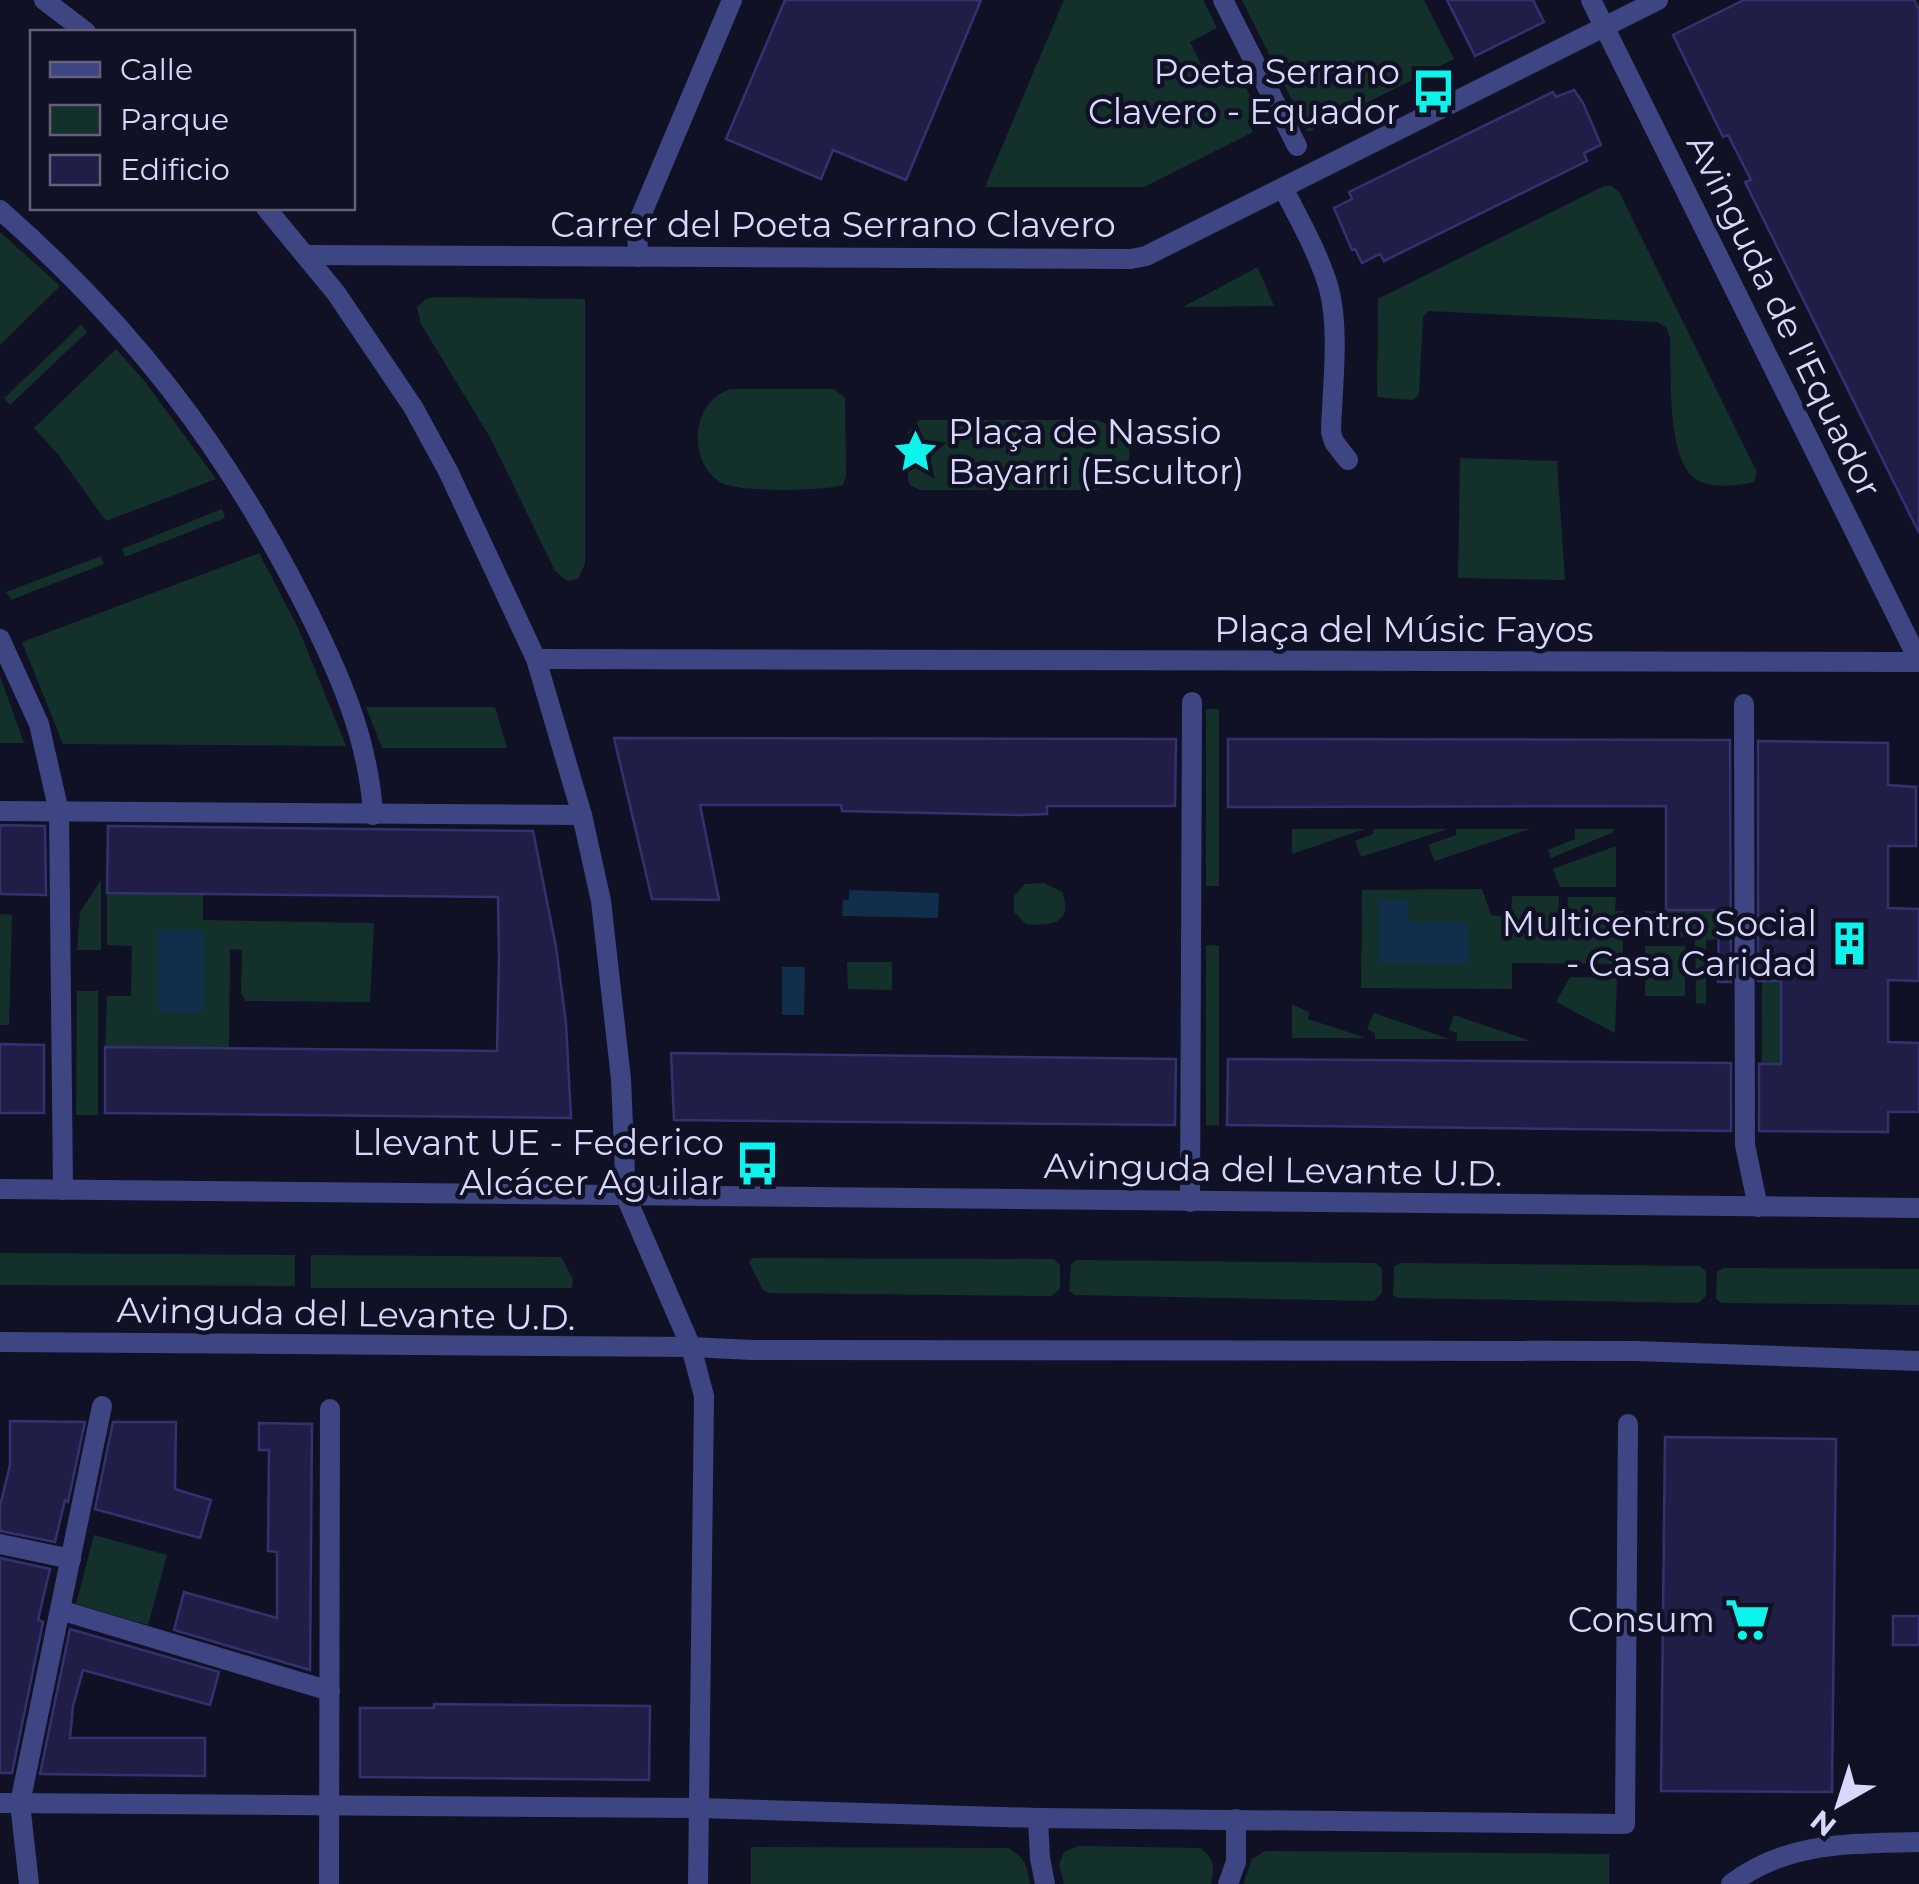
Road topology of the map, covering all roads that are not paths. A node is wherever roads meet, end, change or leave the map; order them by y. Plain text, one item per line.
1 (44, 0) edge
2 (732, 0) edge
3 (1223, 0) edge
4 (1591, 0) edge
5 (1658, 0) edge
6 (1604, 28) junction
7 (83, 30) edge
8 (1297, 146) dead end
9 (1283, 188) junction
10 (0, 210) edge
11 (268, 210) edge
12 (308, 255) junction
13 (638, 257) junction
14 (1348, 460) dead end
15 (0, 639) edge
16 (536, 659) junction
17 (1919, 662) edge
18 (1192, 702) dead end
19 (1744, 704) dead end
20 (0, 811) edge
21 (59, 812) junction
22 (372, 815) junction
23 (582, 815) junction
24 (0, 1189) edge
25 (63, 1190) junction
26 (626, 1196) junction
27 (1190, 1202) junction
28 (1758, 1207) junction
29 (1919, 1208) edge
30 (0, 1342) edge
31 (691, 1347) junction
32 (1919, 1360) edge
33 (102, 1406) dead end
34 (330, 1410) dead end
35 (1628, 1424) dead end
36 (0, 1544) edge
37 (71, 1559) junction
38 (60, 1610) junction
39 (330, 1691) junction
40 (10, 1803) edge
41 (330, 1806) junction
42 (698, 1808) junction
43 (1038, 1818) junction
44 (1236, 1819) junction
45 (1919, 1842) edge
46 (29, 1884) edge
47 (329, 1884) edge
48 (698, 1884) edge
49 (1045, 1884) edge
50 (1228, 1884) edge
51 (1731, 1884) edge

1 - 7 street
2 - 13 street
3 - 8 street
4 - 6 street, Avinguda de l'Equador
5 - 6 street, Carrer del Poeta Serrano Clavero
6 - 9 street, Carrer del Poeta Serrano Clavero
6 - 17 street, Avinguda de l'Equador
9 - 13 street, Carrer del Poeta Serrano Clavero
9 - 14 street
10 - 22 street
11 - 12 street
12 - 13 street, Carrer del Poeta Serrano Clavero
12 - 16 street
15 - 21 street
16 - 17 street, Plaça del Músic Fayos
16 - 23 street
18 - 27 street
19 - 28 street
20 - 21 street
21 - 22 street
21 - 25 street
22 - 23 street
23 - 26 street
24 - 25 street, Avinguda del Levante U.D.
25 - 26 street, Avinguda del Levante U.D.
26 - 27 street, Avinguda del Levante U.D.
26 - 31 street
27 - 28 street, Avinguda del Levante U.D.
28 - 29 street, Avinguda del Levante U.D.
30 - 31 street, Avinguda del Levante U.D.
31 - 32 street, Avinguda del Levante U.D.
31 - 42 street
33 - 37 street
34 - 39 street
35 - 44 street
36 - 37 street
37 - 38 street
38 - 39 street
38 - 40 street
39 - 41 street
40 - 41 street
40 - 46 street
41 - 42 street
41 - 47 street
42 - 43 street
42 - 48 street
43 - 44 street
43 - 49 street
44 - 50 street
45 - 51 street

